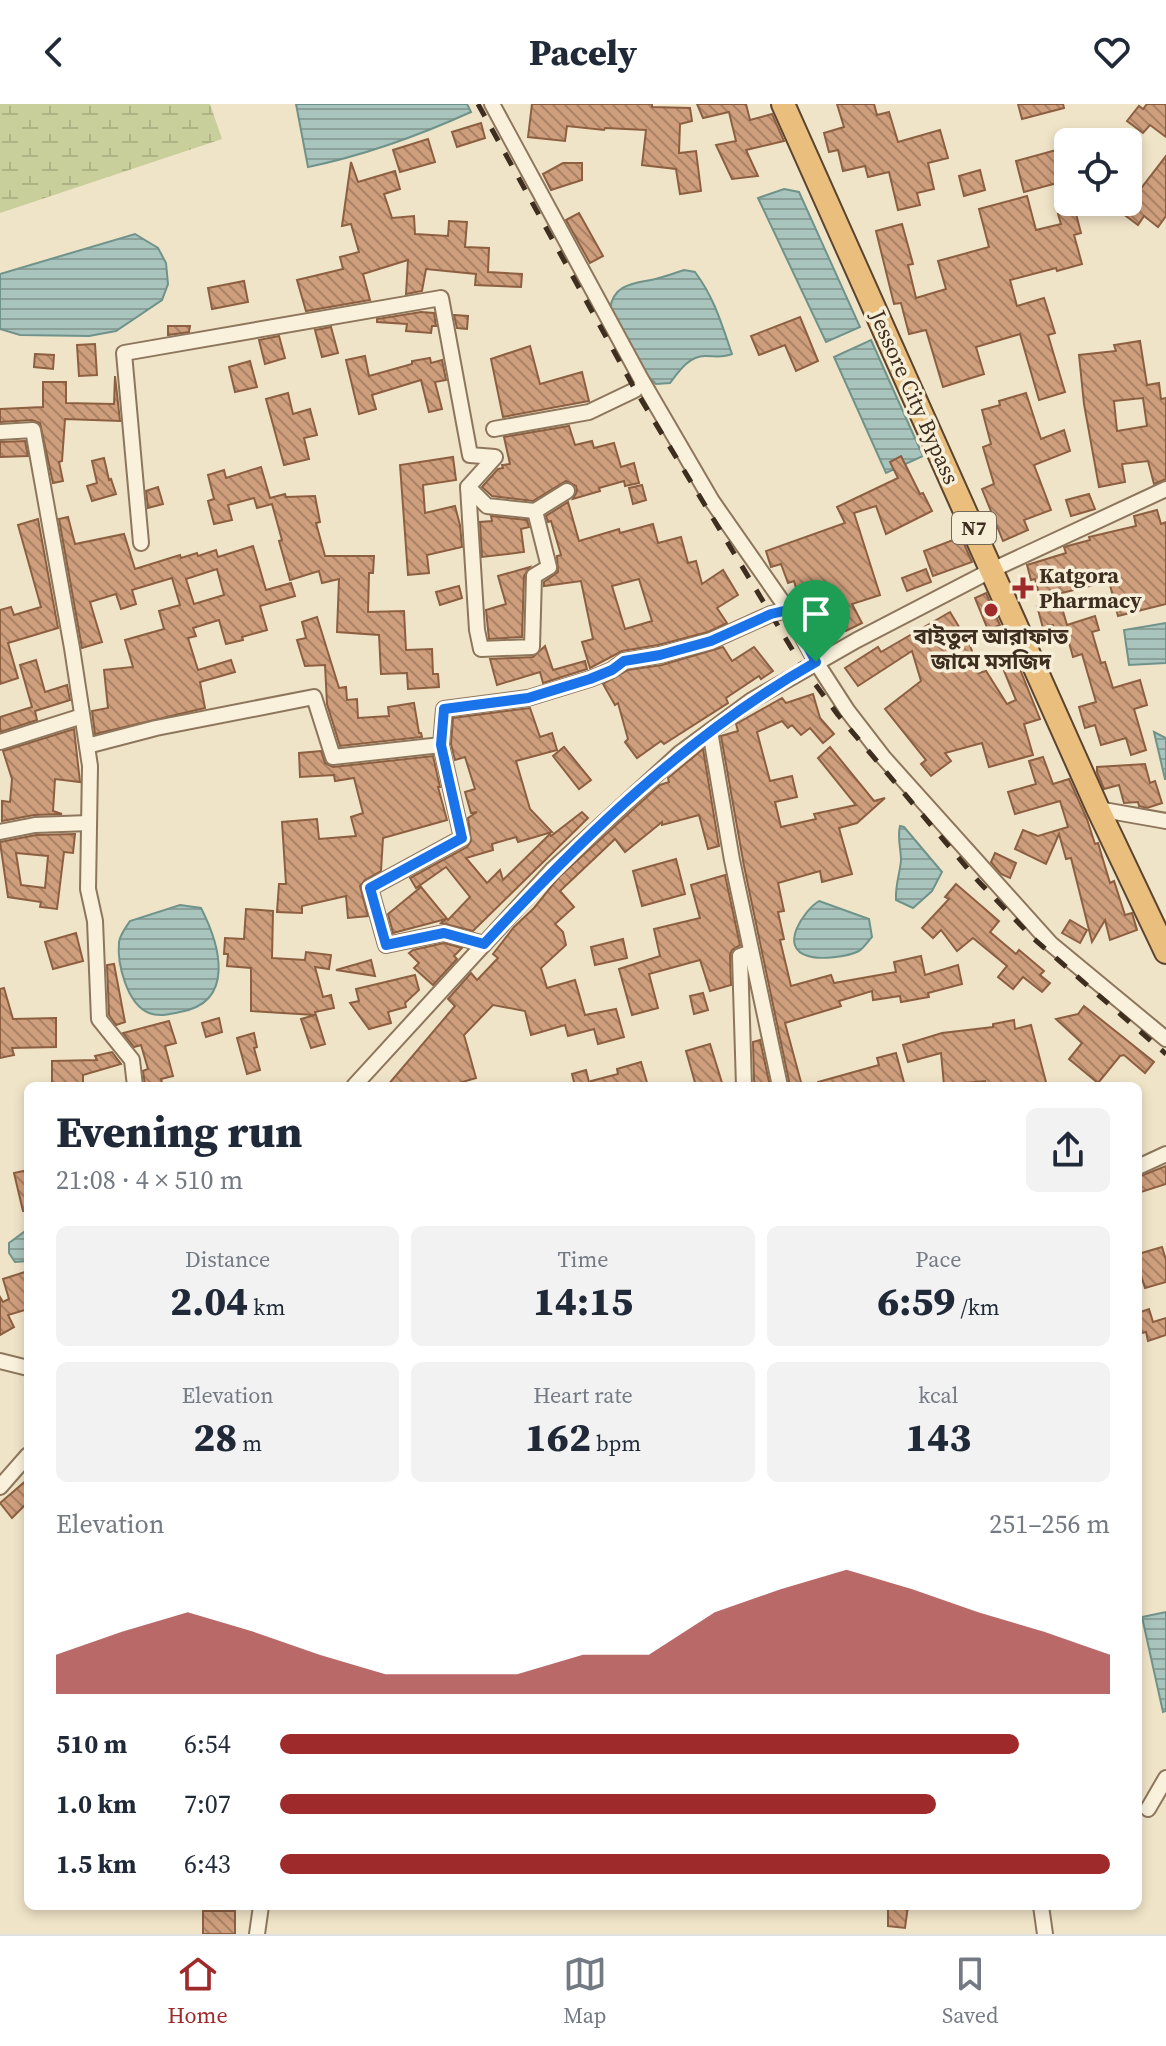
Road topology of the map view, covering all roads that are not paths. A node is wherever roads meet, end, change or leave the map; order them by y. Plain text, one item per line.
1 (492, 104) edge
2 (783, 104) edge
3 (635, 390) dead end
4 (494, 429) dead end
5 (0, 432) edge
6 (468, 487) junction
7 (1166, 489) edge
8 (567, 491) dead end
9 (535, 511) junction
10 (141, 543) dead end
11 (992, 570) junction
12 (788, 610) junction
13 (816, 662) junction
14 (76, 718) dead end
15 (710, 731) junction
16 (0, 742) edge
17 (441, 745) junction
18 (87, 746) junction
19 (1098, 809) junction
20 (1166, 821) edge
21 (89, 823) junction
22 (0, 832) edge
23 (484, 944) junction
24 (751, 952) junction
25 (1166, 952) edge
26 (1166, 1039) edge
27 (135, 1082) edge
28 (358, 1082) edge
29 (744, 1082) edge
30 (779, 1082) edge
31 (1166, 1154) edge
32 (1142, 1165) edge
33 (0, 1361) edge
34 (24, 1367) edge
35 (24, 1460) edge
36 (0, 1487) edge
37 (1166, 1778) edge
38 (1148, 1809) dead end
39 (260, 1910) edge
40 (1042, 1910) edge
41 (257, 1934) edge
42 (1045, 1934) edge

1 - 12 street
2 - 11 highway, Jessore City Bypass / N7
3 - 4 street
5 - 18 street
6 - 9 street
6 - 9 street
6 - 10 street
7 - 11 street
8 - 9 street
11 - 13 street
11 - 19 highway, Jessore City Bypass / N7
12 - 13 street
12 - 17 street
13 - 15 street
13 - 26 street
14 - 16 street
15 - 23 street
15 - 24 street
17 - 18 street
17 - 23 street
18 - 21 street
19 - 20 street
19 - 25 highway, Jessore City Bypass / N7
21 - 22 street
21 - 27 street
23 - 28 street
24 - 29 street
24 - 30 street
31 - 32 street
33 - 34 street
35 - 36 street
37 - 38 street
39 - 41 street
40 - 42 street

